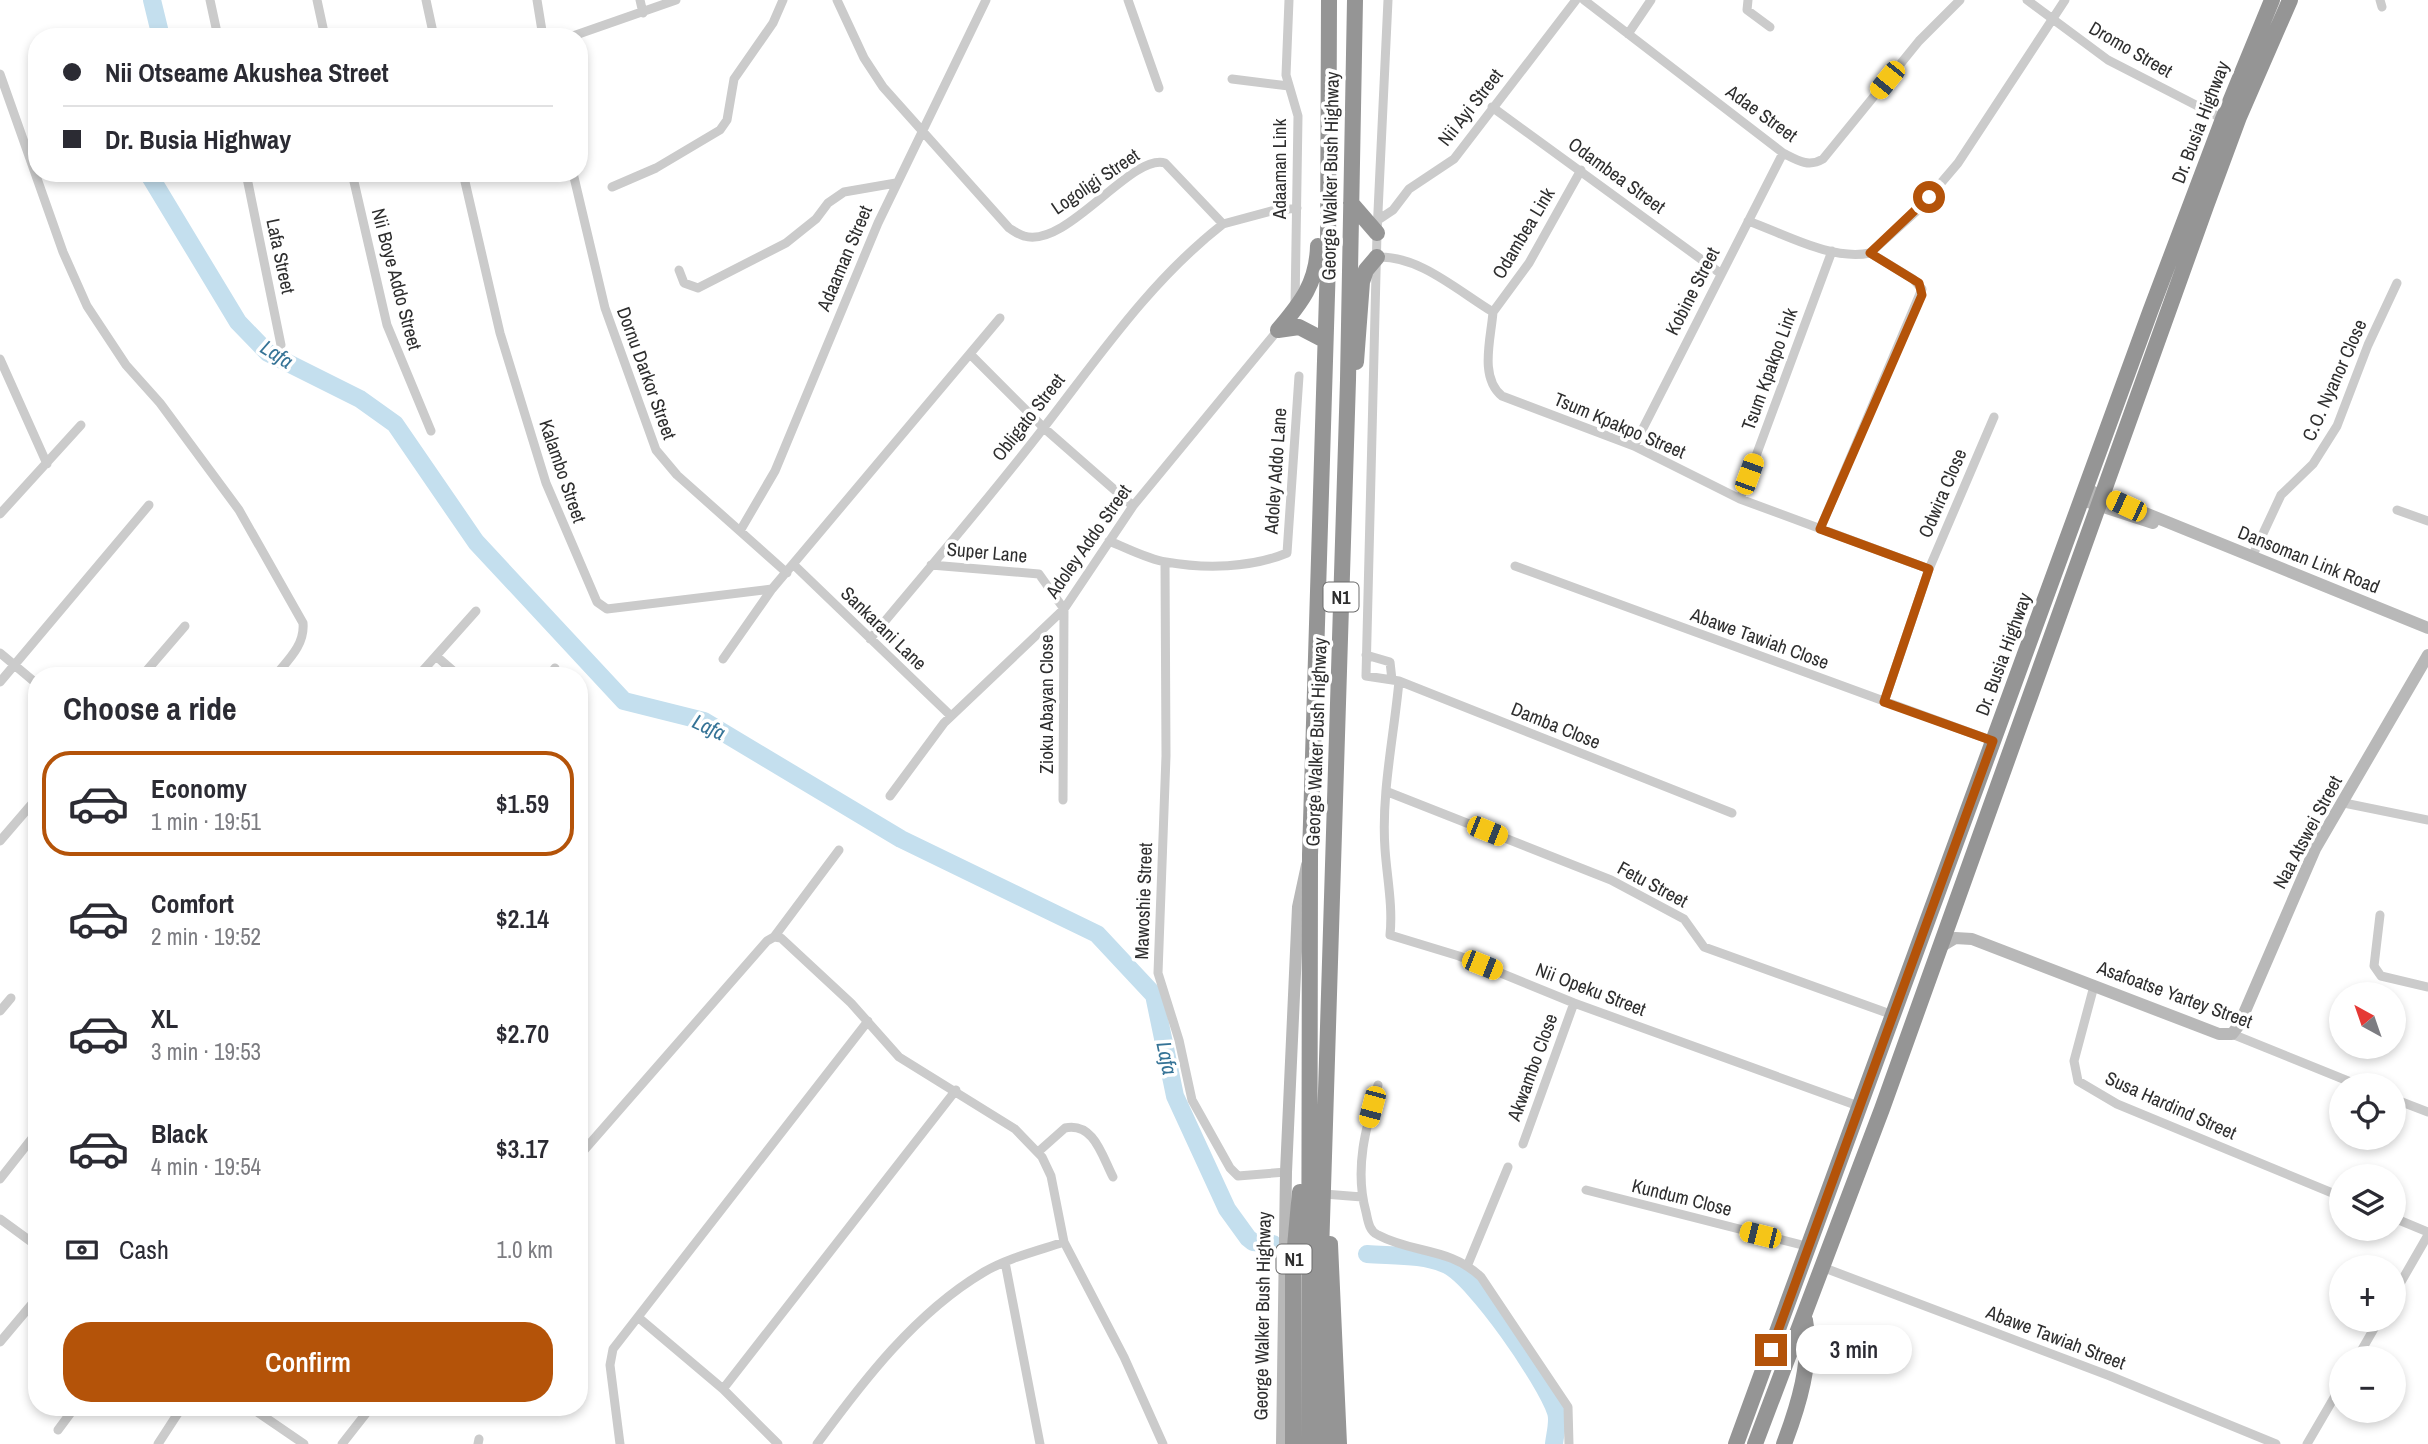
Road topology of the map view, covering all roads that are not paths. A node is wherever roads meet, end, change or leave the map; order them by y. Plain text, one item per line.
1 (211, 0) edge
2 (317, 0) edge
3 (426, 0) edge
4 (537, 0) edge
5 (640, 0) edge
6 (676, 0) edge
7 (783, 0) edge
8 (837, 0) edge
9 (986, 0) edge
10 (1128, 0) edge
11 (1289, 0) edge
12 (1329, 0) edge
13 (1355, 0) edge
14 (1362, 0) edge
15 (1388, 0) edge
16 (1576, 0) edge
17 (1584, 0) edge
18 (1651, 0) edge
19 (1748, 0) edge
20 (1960, 0) edge
21 (2027, 0) edge
22 (2065, 0) edge
23 (2272, 0) edge
24 (2290, 0) edge
25 (643, 13) junction
26 (2054, 21) junction
27 (1355, 24) junction
28 (1770, 27) dead end
29 (216, 28) edge
30 (323, 28) edge
31 (432, 28) edge
32 (542, 28) edge
33 (588, 31) edge
34 (1628, 34) junction
35 (0, 74) edge
36 (1232, 79) dead end
37 (1289, 86) junction
38 (1159, 88) dead end
39 (1329, 101) junction
40 (1492, 107) junction
41 (2223, 119) junction
42 (923, 134) junction
43 (28, 152) edge
44 (1783, 153) junction
45 (1581, 170) junction
46 (39, 182) edge
47 (248, 182) edge
48 (354, 182) edge
49 (465, 182) edge
50 (575, 182) edge
51 (896, 184) junction
52 (612, 187) dead end
53 (1351, 203) junction
54 (1297, 208) junction
55 (1748, 221) junction
56 (1223, 224) junction
57 (1378, 226) junction
58 (1832, 251) junction
59 (1870, 253) junction
60 (1377, 257) junction
61 (679, 270) dead end
62 (1720, 273) junction
63 (2397, 283) dead end
64 (1294, 311) junction
65 (1493, 312) junction
66 (1000, 318) dead end
67 (1279, 330) junction
68 (1324, 340) junction
69 (281, 345) dead end
70 (971, 355) junction
71 (0, 359) edge
72 (1299, 376) dead end
73 (1348, 380) junction
74 (1994, 417) dead end
75 (81, 425) dead end
76 (1044, 428) junction
77 (431, 430) dead end
78 (1634, 446) junction
79 (47, 464) junction
80 (2092, 498) junction
81 (1740, 499) junction
82 (149, 505) dead end
83 (1133, 506) junction
84 (2397, 510) dead end
85 (0, 514) edge
86 (2428, 521) edge
87 (1820, 529) junction
88 (740, 531) junction
89 (1109, 541) junction
90 (2252, 557) junction
91 (1165, 562) junction
92 (794, 565) junction
93 (931, 565) junction
94 (1515, 566) dead end
95 (1929, 569) junction
96 (787, 573) junction
97 (772, 589) junction
98 (1064, 609) junction
99 (476, 611) dead end
100 (185, 626) dead end
101 (2428, 628) edge
102 (870, 639) junction
103 (0, 653) edge
104 (2428, 654) edge
105 (1366, 655) junction
106 (436, 656) junction
107 (723, 659) dead end
108 (14, 665) junction
109 (150, 667) edge
110 (282, 667) edge
111 (426, 667) edge
112 (449, 667) edge
113 (28, 677) edge
114 (1395, 680) junction
115 (0, 682) edge
116 (1884, 702) junction
117 (951, 716) junction
118 (1993, 741) junction
119 (1388, 792) junction
120 (890, 796) dead end
121 (1063, 800) dead end
122 (2344, 803) junction
123 (28, 808) edge
124 (1732, 813) dead end
125 (2428, 820) edge
126 (0, 841) edge
127 (839, 850) dead end
128 (1310, 855) junction
129 (2380, 915) dead end
130 (774, 937) junction
131 (1940, 947) junction
132 (2094, 986) junction
133 (2428, 987) edge
134 (11, 998) dead end
135 (1574, 1003) junction
136 (0, 1012) edge
137 (1893, 1015) junction
138 (869, 1021) junction
139 (2232, 1034) junction
140 (2329, 1073) edge
141 (1309, 1075) junction
142 (1378, 1085) dead end
143 (956, 1090) junction
144 (2406, 1104) edge
145 (1861, 1107) junction
146 (2428, 1112) edge
147 (28, 1143) edge
148 (588, 1144) edge
149 (1523, 1144) dead end
150 (1038, 1152) junction
151 (1508, 1167) dead end
152 (1286, 1172) junction
153 (1112, 1177) dead end
154 (0, 1179) edge
155 (1586, 1190) dead end
156 (2329, 1192) edge
157 (1324, 1194) junction
158 (1362, 1197) junction
159 (1323, 1211) junction
160 (0, 1219) edge
161 (2406, 1224) edge
162 (2428, 1234) edge
163 (28, 1239) edge
164 (1063, 1242) junction
165 (1810, 1247) junction
166 (1006, 1262) junction
167 (1468, 1264) junction
168 (1822, 1267) junction
169 (2406, 1273) edge
170 (28, 1309) edge
171 (1804, 1317) junction
172 (639, 1318) junction
173 (0, 1342) edge
174 (723, 1389) junction
175 (2329, 1406) edge
176 (68, 1416) edge
177 (176, 1416) edge
178 (263, 1416) edge
179 (365, 1416) edge
180 (1746, 1419) junction
181 (58, 1430) dead end
182 (158, 1444) edge
183 (304, 1444) edge
184 (342, 1444) edge
185 (620, 1444) edge
186 (778, 1444) edge
187 (817, 1444) edge
188 (1040, 1444) edge
189 (1163, 1444) edge
190 (1282, 1444) edge
191 (1293, 1444) edge
192 (1309, 1444) edge
193 (1323, 1444) edge
194 (1339, 1444) edge
195 (1569, 1444) edge
196 (1730, 1444) edge
197 (1736, 1444) edge
198 (1755, 1444) edge
199 (1784, 1444) edge
200 (2276, 1444) edge
201 (2307, 1444) edge

1 - 29 street
2 - 30 street
3 - 31 street
4 - 32 street
5 - 25 street
6 - 25 street
7 - 52 street
8 - 42 street, Logoligi Street
9 - 42 street, Adaaman Street
10 - 38 street
11 - 37 street, Adaaman Link
12 - 39 highway, George Walker Bush Highway / N1
13 - 27 highway, George Walker Bush Highway / N1
14 - 27 highway
15 - 57 street
16 - 40 street, Nii Ayi Street
17 - 34 street, Adae Street
18 - 34 street
19 - 28 street
20 - 44 street, Adae Street
21 - 26 street, Dromo Street
22 - 26 street
23 - 41 highway, Dr. Busia Highway
24 - 80 highway, Dr. Busia Highway
25 - 33 street
26 - 41 street, Dromo Street
26 - 59 street
27 - 53 highway, George Walker Bush Highway / N1
34 - 44 street, Adae Street
35 - 43 street
36 - 37 street
37 - 54 street, Adaaman Link
39 - 64 highway
39 - 68 highway, George Walker Bush Highway / N1
40 - 45 street, Odambea Street
40 - 57 street, Nii Ayi Street
41 - 80 highway, Dr. Busia Highway
42 - 51 street, Adaaman Street
42 - 56 street, Logoligi Street
44 - 55 street, Kobine Street
45 - 62 street, Odambea Street
45 - 65 street, Odambea Link
46 - 110 street
47 - 69 street, Lafa Street
48 - 77 street, Nii Boye Addo Street
49 - 97 street, Kalambo Street
50 - 88 street, Dornu Darkor Street
51 - 61 street
51 - 88 street, Adaaman Street
53 - 57 highway
53 - 73 highway, George Walker Bush Highway / N1
54 - 56 street
54 - 64 street, Adaaman Link
55 - 58 street
55 - 62 street, Kobine Street
56 - 76 street, Obligato Street
57 - 60 street
58 - 59 street
58 - 81 street, Tsum Kpakpo Link
59 - 87 street
60 - 65 street
60 - 73 highway
60 - 105 street
62 - 78 street, Kobine Street
63 - 90 street, C.O. Nyanor Close
64 - 67 highway
65 - 78 street, Tsum Kpakpo Street
66 - 70 street
67 - 68 highway
67 - 83 street, Adoley Addo Street
68 - 128 highway, George Walker Bush Highway / N1
70 - 76 street
70 - 92 street
71 - 79 street
72 - 91 street, Adoley Addo Lane
73 - 157 highway, George Walker Bush Highway / N1
74 - 95 street, Odwira Close
75 - 79 street
76 - 83 street
76 - 93 street, Obligato Street
78 - 81 street, Tsum Kpakpo Street
79 - 85 street
80 - 90 street, Dansoman Link Road
80 - 118 highway, Dr. Busia Highway
80 - 131 highway, Dr. Busia Highway
81 - 87 street, Tsum Kpakpo Street
82 - 108 street
83 - 89 street, Adoley Addo Street
84 - 86 street
87 - 95 street, Tsum Kpakpo Street
88 - 96 street, Dornu Darkor Street
89 - 91 street, Adoley Addo Lane
89 - 98 street, Adoley Addo Street
90 - 101 street, Dansoman Link Road
91 - 152 street, Mawoshie Street
92 - 96 street
92 - 102 street, Sankarani Lane
93 - 98 street, Super Lane
93 - 102 street, Obligato Street
94 - 116 street, Abawe Tawiah Close
95 - 116 street, Odwira Close
96 - 97 street
97 - 107 street
98 - 117 street, Adoley Addo Street
98 - 121 street, Zioku Abayan Close
99 - 106 street
100 - 109 street
102 - 117 street, Sankarani Lane
103 - 108 street
104 - 122 street, Naa Atswei Street
105 - 114 street
105 - 114 street, Damba Close
106 - 111 street
106 - 112 street
108 - 113 street
108 - 115 street
114 - 119 street, Nii Opeku Street
114 - 124 street, Damba Close
116 - 118 street, Abawe Tawiah Close
117 - 120 street, Adoley Addo Street
118 - 137 highway, Dr. Busia Highway
119 - 135 street, Nii Opeku Street
119 - 137 street, Fetu Street
122 - 125 street
122 - 139 street, Naa Atswei Street
123 - 126 street
127 - 130 street
128 - 141 highway, George Walker Bush Highway / N1
128 - 152 street, George Walker Bush Highway
129 - 133 street
130 - 138 street
130 - 148 street
131 - 132 street, Asafoatse Yartey Street
131 - 168 highway, Dr. Busia Highway
132 - 139 street, Asafoatse Yartey Street
132 - 156 street, Susa Hardind Street
134 - 136 street
135 - 145 street, Nii Opeku Street
135 - 149 street, Akwambo Close
137 - 145 highway, Dr. Busia Highway
138 - 143 street
138 - 172 street
139 - 140 street, Asafoatse Yartey Street
141 - 191 highway, N1
141 - 192 highway, George Walker Bush Highway / N1
142 - 158 street
143 - 150 street
143 - 174 street
144 - 146 street
145 - 165 highway, Dr. Busia Highway
147 - 154 street
150 - 153 street
150 - 164 street
151 - 167 street
152 - 190 street, George Walker Bush Highway
155 - 165 street, Kundum Close
157 - 158 street
157 - 159 highway, George Walker Bush Highway / N1
158 - 167 street
159 - 193 highway, George Walker Bush Highway / N1
159 - 194 highway
160 - 163 street
161 - 162 street
162 - 169 street
164 - 166 street
164 - 189 street
165 - 180 highway, Dr. Busia Highway
166 - 187 street
166 - 188 street
167 - 195 street
168 - 171 highway, Dr. Busia Highway
168 - 200 street, Abawe Tawiah Street
170 - 173 street
171 - 198 highway, Dr. Busia Highway
171 - 199 highway
172 - 174 street
172 - 185 street
174 - 186 street
175 - 201 street
176 - 181 street
177 - 182 street
178 - 183 street
179 - 184 street
180 - 196 highway
180 - 197 highway, Dr. Busia Highway

